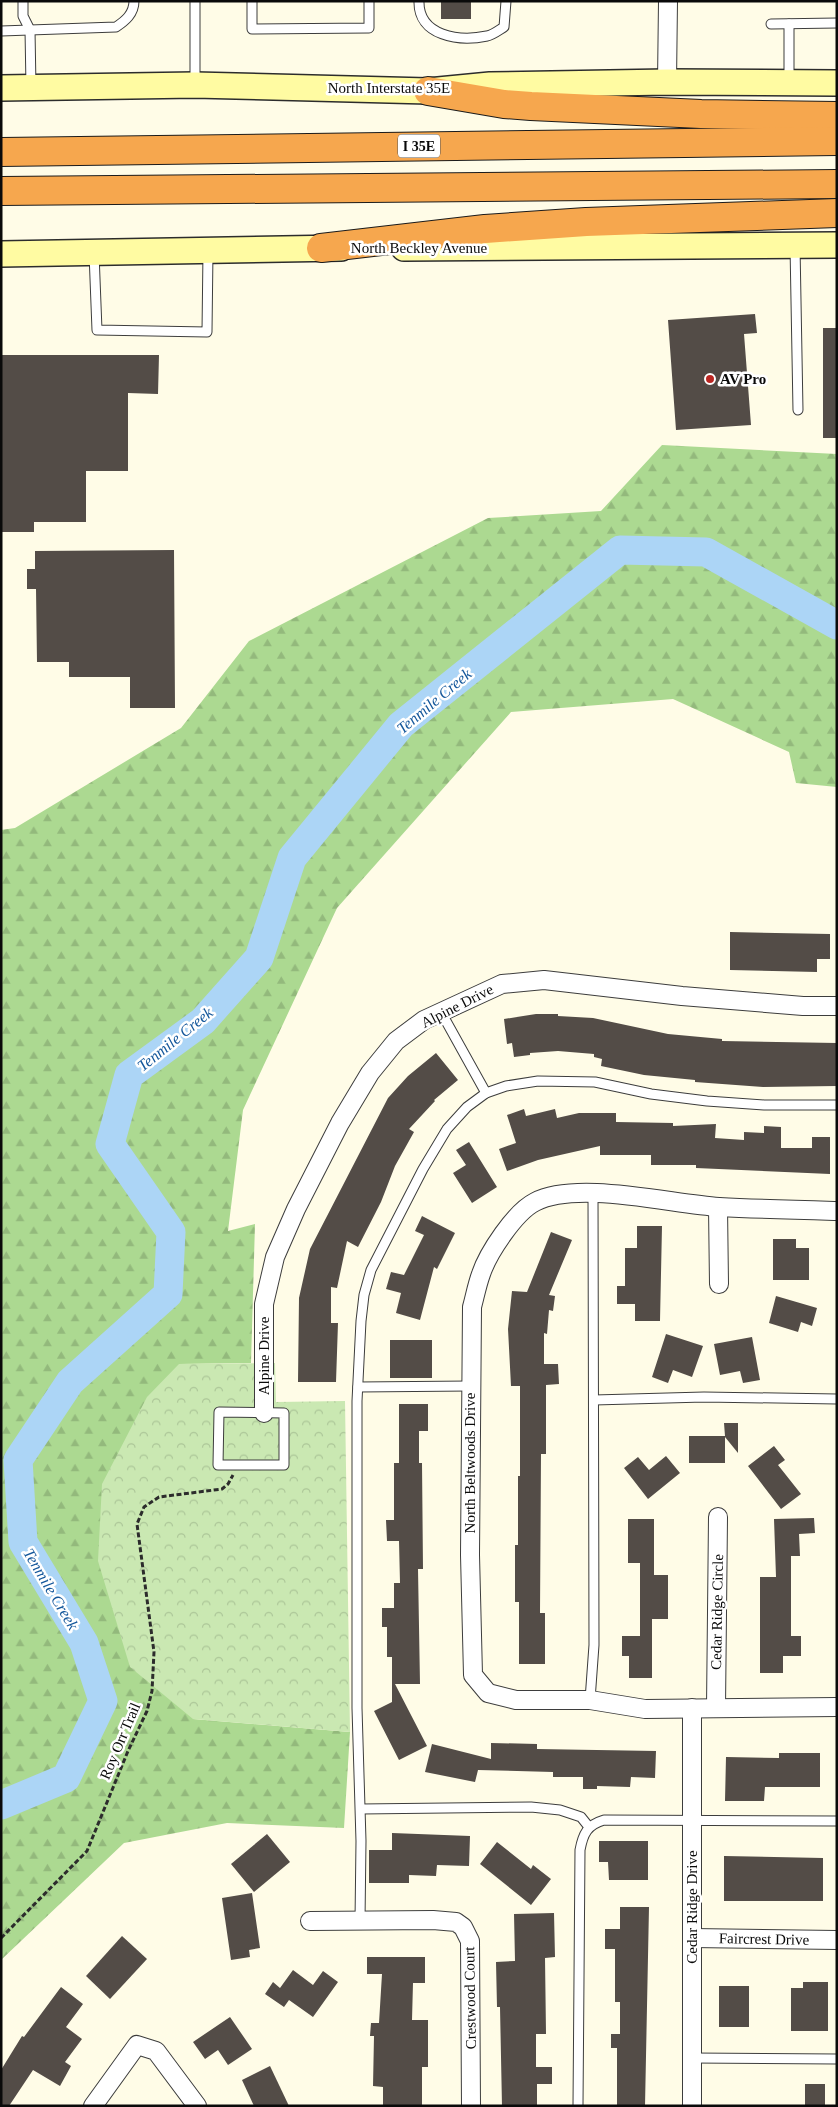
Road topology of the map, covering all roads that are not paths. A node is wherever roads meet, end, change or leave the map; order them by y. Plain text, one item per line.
1 (23, 1) edge
2 (134, 1) edge
3 (195, 1) edge
4 (252, 1) edge
5 (369, 1) edge
6 (419, 1) edge
7 (506, 1) edge
8 (668, 1) edge
9 (837, 23) edge
10 (771, 24) dead end
11 (789, 24) junction
12 (30, 30) junction
13 (1, 31) edge
14 (667, 82) junction
15 (837, 82) edge
16 (789, 83) junction
17 (195, 85) junction
18 (1, 88) edge
19 (31, 88) junction
20 (428, 91) junction
21 (837, 116) edge
22 (837, 141) edge
23 (1, 152) edge
24 (837, 184) edge
25 (1, 191) edge
26 (837, 213) edge
27 (795, 245) junction
28 (837, 245) edge
29 (320, 248) junction
30 (208, 250) junction
31 (94, 252) junction
32 (1, 254) edge
33 (798, 410) dead end
34 (837, 1006) edge
35 (441, 1012) junction
36 (486, 1093) junction
37 (837, 1105) edge
38 (593, 1193) junction
39 (718, 1206) junction
40 (837, 1211) edge
41 (718, 1284) dead end
42 (470, 1386) junction
43 (358, 1387) junction
44 (837, 1399) edge
45 (594, 1400) junction
46 (264, 1413) junction
47 (718, 1517) dead end
48 (590, 1700) junction
49 (837, 1707) edge
50 (692, 1708) junction
51 (716, 1708) junction
52 (361, 1809) junction
53 (692, 1821) junction
54 (837, 1821) edge
55 (589, 1827) junction
56 (310, 1921) dead end
57 (360, 1921) junction
58 (692, 1938) junction
59 (837, 1940) edge
60 (692, 2058) junction
61 (837, 2059) edge
62 (93, 2106) edge
63 (197, 2106) edge
64 (471, 2106) edge
65 (578, 2106) edge
66 (692, 2106) edge

1 - 12 lane
2 - 12 lane
3 - 17 lane
4 - 5 lane
6 - 7 lane
8 - 14 street
9 - 11 lane
10 - 11 lane
11 - 16 lane
12 - 13 lane
12 - 19 lane
14 - 16 main road, North Interstate 35E
14 - 20 main road, North Interstate 35E
15 - 16 main road, North Interstate 35E
17 - 19 main road, North Interstate 35E
17 - 20 main road, North Interstate 35E
18 - 19 main road, North Interstate 35E
20 - 21 highway
22 - 23 highway, I 35E
24 - 25 highway
26 - 29 highway
27 - 28 main road, North Beckley Avenue
27 - 29 main road, North Beckley Avenue
27 - 33 lane
29 - 30 main road, North Beckley Avenue
30 - 31 main road, North Beckley Avenue
30 - 31 lane
31 - 32 main road, North Beckley Avenue
34 - 35 street, Alpine Drive
35 - 36 lane
35 - 46 street, Alpine Drive
36 - 37 lane
36 - 43 lane
38 - 39 street, North Beltwoods Drive
38 - 42 street, North Beltwoods Drive
38 - 45 lane
39 - 40 street, North Beltwoods Drive
39 - 41 street
42 - 43 lane
42 - 48 street, North Beltwoods Drive
43 - 52 lane
44 - 45 lane
45 - 48 lane
46 - 46 lane
47 - 51 street, Cedar Ridge Circle
48 - 50 street, North Beltwoods Drive
49 - 51 street, North Beltwoods Drive
50 - 51 street, North Beltwoods Drive
50 - 53 street, Cedar Ridge Drive
52 - 55 lane
52 - 57 lane
53 - 54 lane
53 - 55 lane
53 - 58 street, Cedar Ridge Drive
55 - 65 lane
56 - 57 street, Crestwood Court
57 - 64 street, Crestwood Court
58 - 59 street, Faircrest Drive
58 - 60 street, Cedar Ridge Drive
60 - 61 lane
60 - 66 street, Cedar Ridge Drive
62 - 63 street

